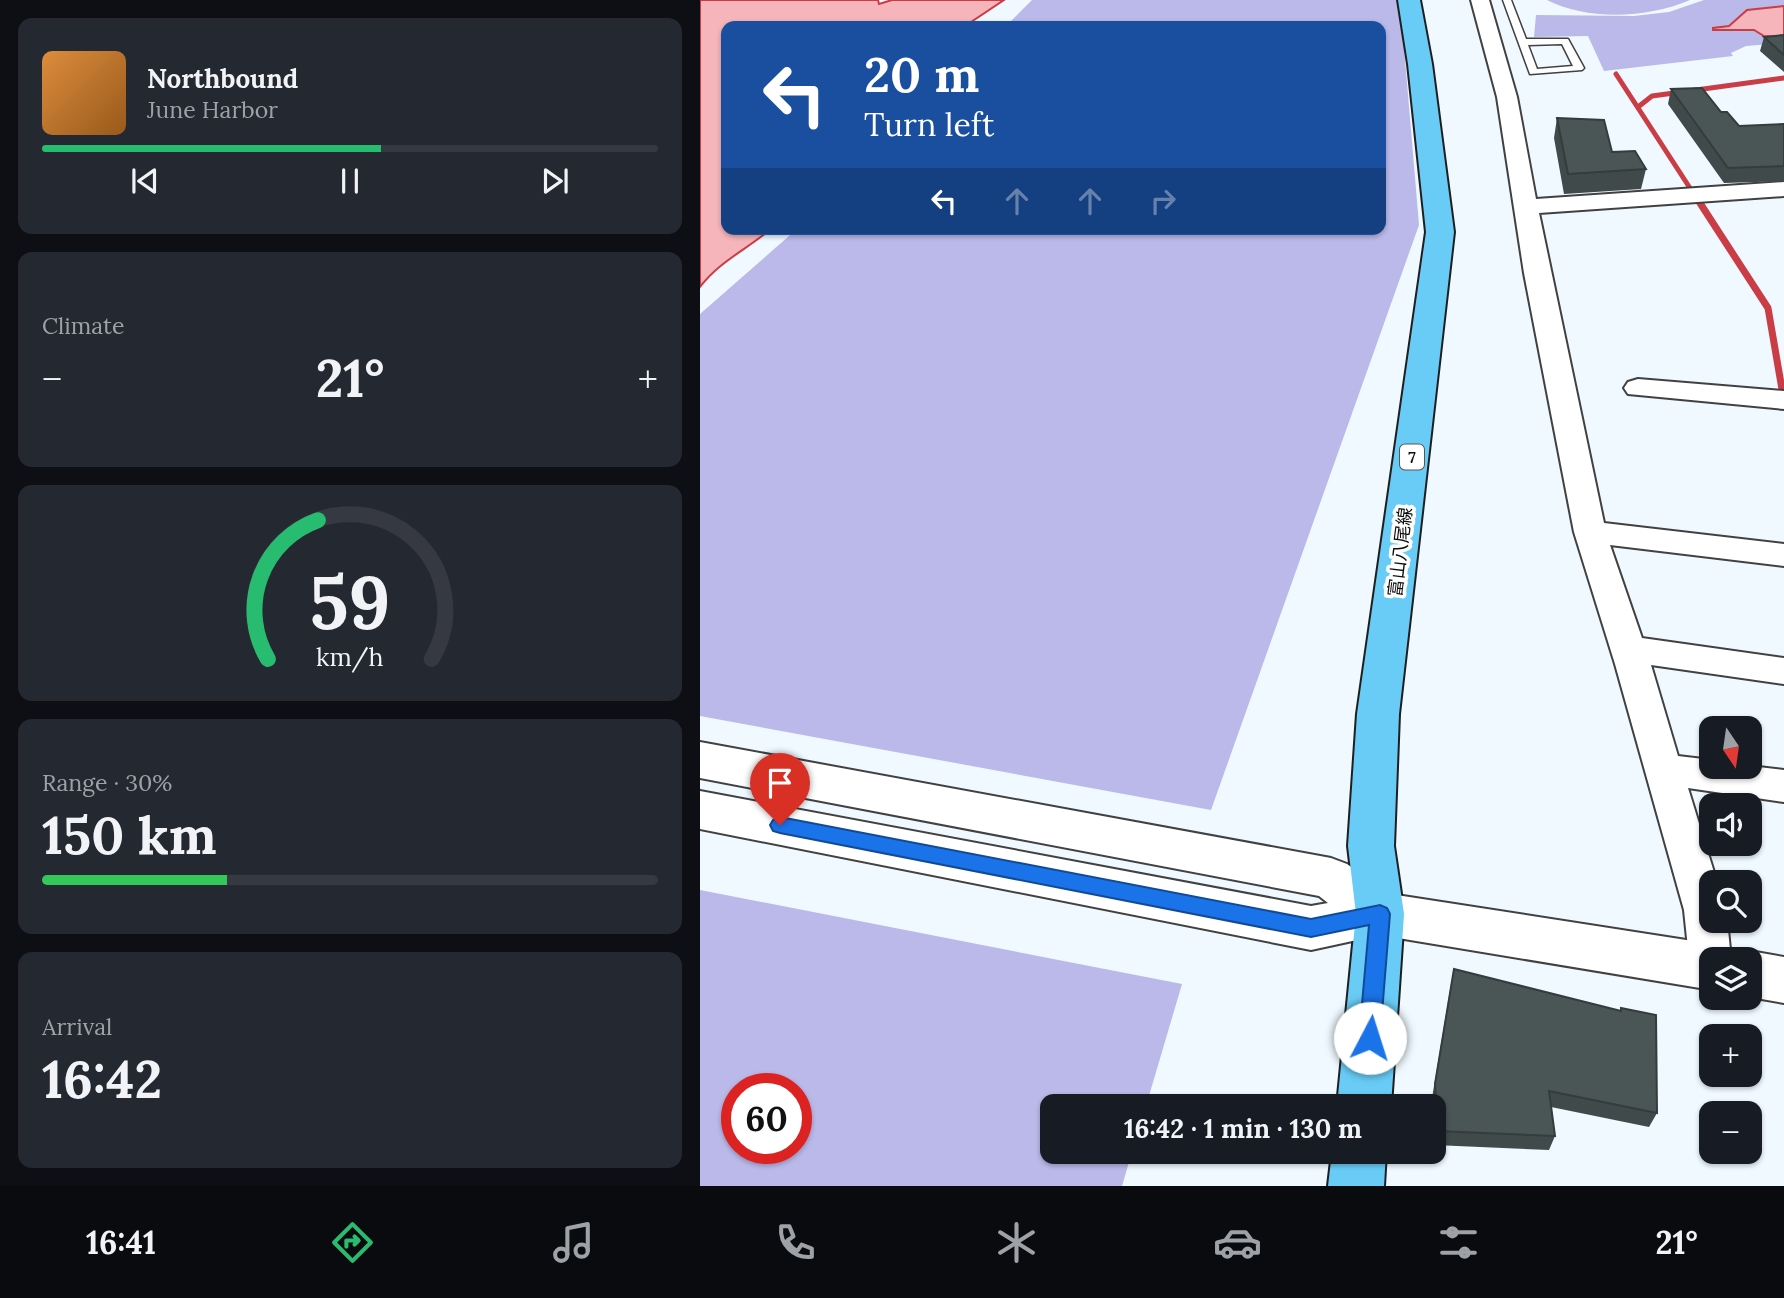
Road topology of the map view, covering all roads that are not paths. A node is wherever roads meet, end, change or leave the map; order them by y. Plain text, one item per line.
1 (1409, 0) edge
2 (1479, 0) edge
3 (1507, 0) edge
4 (1522, 42) junction
5 (1784, 189) edge
6 (1526, 207) junction
7 (1638, 388) dead end
8 (1775, 399) edge
9 (1590, 532) junction
10 (1784, 555) edge
11 (1628, 649) junction
12 (1784, 671) edge
13 (700, 760) edge
14 (1665, 769) junction
15 (1784, 786) edge
16 (700, 810) edge
17 (1380, 914) junction
18 (1709, 947) edge
19 (1699, 965) edge
20 (1762, 976) edge
21 (1784, 981) edge
22 (1364, 1094) edge
23 (1358, 1164) edge
24 (1356, 1186) edge

1 - 17 main road, 富山八尾線 / 7
2 - 6 street
3 - 4 lane
4 - 4 lane
5 - 6 street
6 - 9 street
7 - 8 street
9 - 10 street
9 - 11 street
11 - 12 street
11 - 14 street
13 - 17 street
14 - 15 street
14 - 18 street
16 - 17 street
17 - 19 street
17 - 22 main road, 富山八尾線 / 7
20 - 21 street
23 - 24 main road

